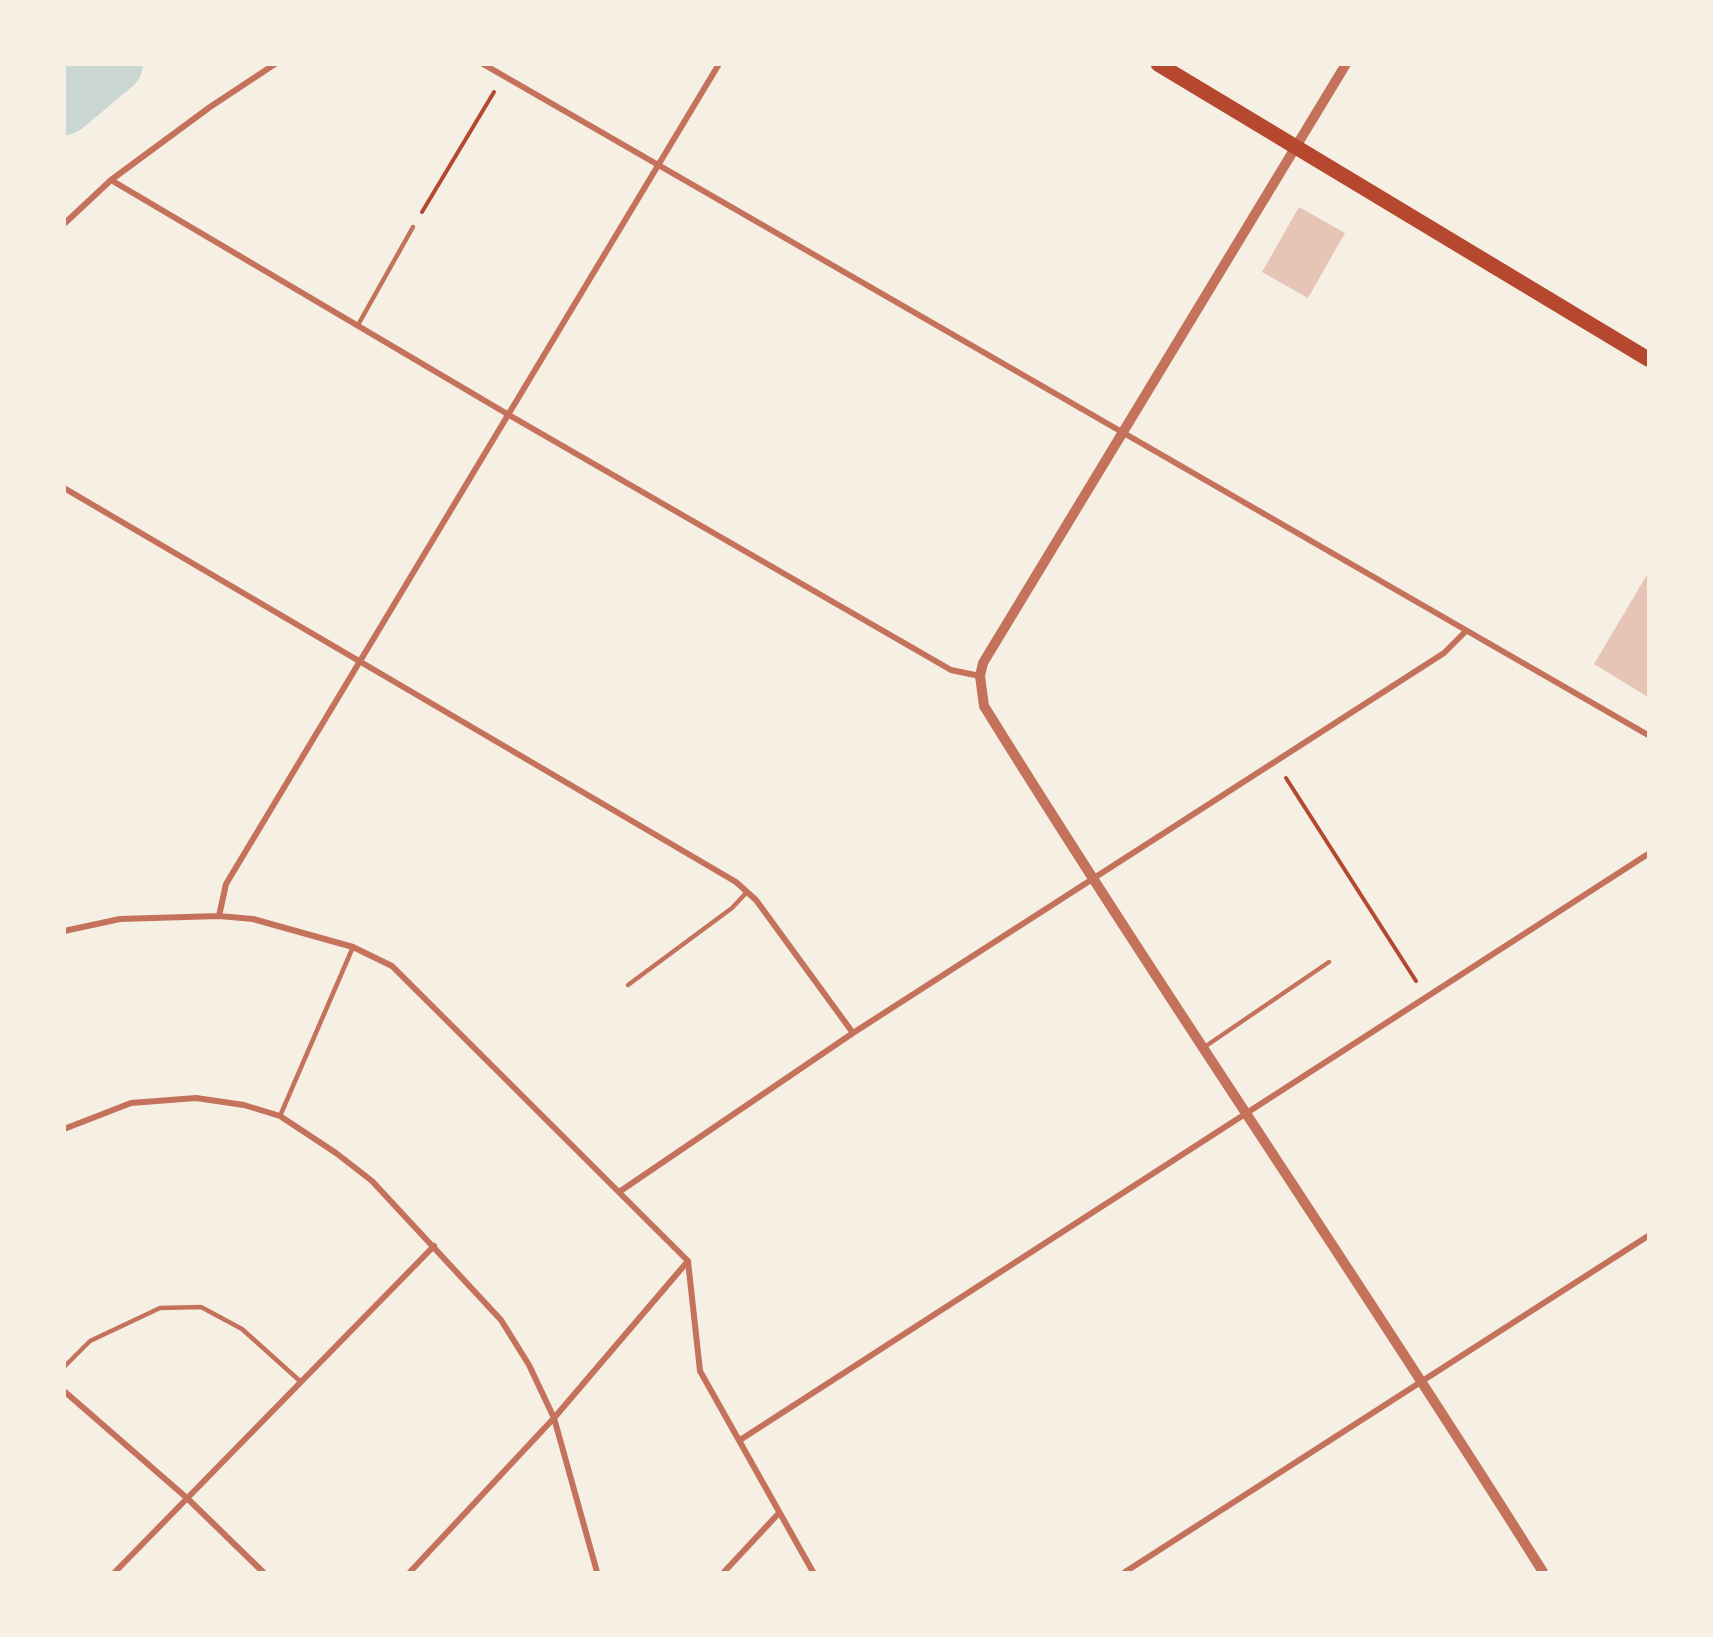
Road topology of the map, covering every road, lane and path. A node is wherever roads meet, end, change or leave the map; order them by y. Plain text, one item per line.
1 (275, 64) edge
2 (483, 64) edge
3 (719, 64) edge
4 (1158, 64) edge
5 (1346, 64) edge
6 (503, 76) junction
7 (1296, 148) junction
8 (658, 167) junction
9 (111, 180) junction
10 (64, 224) edge
11 (413, 227) joint
12 (358, 325) junction
13 (1648, 359) edge
14 (509, 415) junction
15 (1123, 434) junction
16 (64, 488) edge
17 (1465, 632) junction
18 (360, 663) junction
19 (980, 676) junction
20 (1648, 735) edge
21 (1276, 762) junction
22 (1648, 854) edge
23 (1092, 880) junction
24 (747, 892) junction
25 (219, 915) junction
26 (64, 931) edge
27 (353, 948) junction
28 (1329, 962) dead end
29 (628, 985) dead end
30 (1427, 999) junction
31 (853, 1033) junction
32 (1203, 1048) junction
33 (280, 1116) junction
34 (1246, 1116) junction
35 (64, 1129) edge
36 (619, 1192) junction
37 (1648, 1236) edge
38 (435, 1246) junction
39 (688, 1262) junction
40 (64, 1367) edge
41 (1423, 1381) junction
42 (301, 1382) junction
43 (64, 1391) edge
44 (554, 1418) junction
45 (741, 1440) junction
46 (188, 1499) junction
47 (779, 1513) junction
48 (115, 1572) edge
49 (263, 1572) edge
50 (410, 1572) edge
51 (597, 1572) edge
52 (724, 1572) edge
53 (813, 1572) edge
54 (1125, 1572) edge
55 (1543, 1572) edge

1 - 9 street
2 - 6 street
3 - 8 street
4 - 7 main road
5 - 7 street
6 - 8 street
6 - 11 path
7 - 13 main road
7 - 15 street
8 - 14 street
8 - 15 street
9 - 10 street
9 - 12 street
11 - 12 lane
12 - 14 street
14 - 18 street
14 - 19 street
15 - 17 street
15 - 19 street
16 - 18 street
17 - 20 street
17 - 21 street
18 - 24 street
18 - 25 street
19 - 23 street
21 - 23 street
21 - 30 path
22 - 30 street
23 - 31 street
23 - 32 street
24 - 29 lane
24 - 31 street
25 - 26 street
25 - 27 street
27 - 33 lane
27 - 36 street
28 - 32 lane
30 - 34 street
31 - 36 street
32 - 34 street
33 - 35 street
33 - 38 street
34 - 41 street
34 - 45 street
36 - 39 street
37 - 41 street
38 - 42 street
38 - 44 street
39 - 44 street
39 - 45 street
40 - 42 lane
41 - 54 street
41 - 55 street
42 - 46 street
43 - 46 street
44 - 50 street
44 - 51 street
45 - 47 street
46 - 48 street
46 - 49 street
47 - 52 street
47 - 53 street

